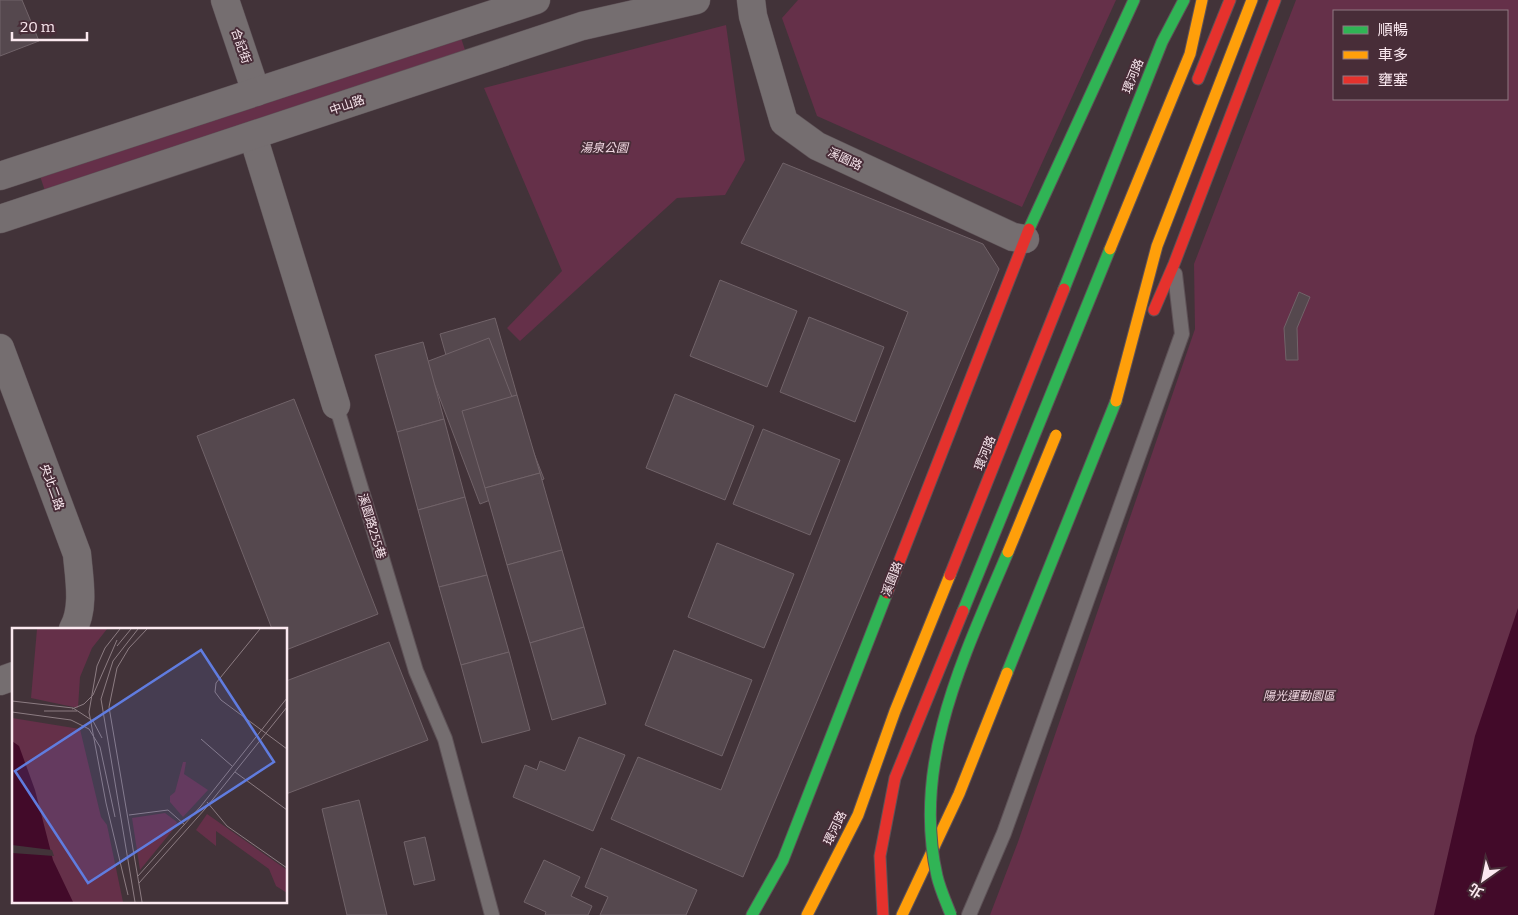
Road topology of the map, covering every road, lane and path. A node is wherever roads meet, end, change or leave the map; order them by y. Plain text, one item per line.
1 (225, 0) edge
2 (696, 0) edge
3 (751, 0) edge
4 (1134, 0) edge
5 (1184, 0) edge
6 (1202, 0) edge
7 (1230, 0) edge
8 (1252, 0) edge
9 (1275, 0) edge
10 (528, 1) edge
11 (534, 42) junction
12 (256, 92) junction
13 (1193, 92) dead end
14 (253, 136) junction
15 (0, 176) edge
16 (0, 219) edge
17 (1025, 239) junction
18 (1174, 264) junction
19 (0, 348) edge
20 (1119, 392) junction
21 (336, 405) joint
22 (1058, 431) dead end
23 (74, 628) edge
24 (12, 677) edge
25 (0, 681) edge
26 (492, 915) edge
27 (752, 915) edge
28 (807, 915) edge
29 (883, 915) edge
30 (902, 915) edge
31 (951, 915) edge
32 (969, 915) edge

1 - 12 street, 合記街
2 - 11 street, 中山路
3 - 17 street, 溪園路
4 - 17 main road, 溪園路
5 - 28 main road, 環河路
6 - 29 main road
7 - 13 main road
8 - 20 main road
9 - 18 main road
10 - 11 street
10 - 12 street
11 - 14 street, 中山路
12 - 15 street
14 - 16 street, 中山路
14 - 21 street, 溪園路255巷
17 - 27 main road, 溪園路
18 - 20 main road
18 - 32 lane
19 - 23 street, 央北二路
20 - 30 main road
21 - 26 lane, 溪園路255巷
22 - 31 main road, bridge
24 - 25 street

